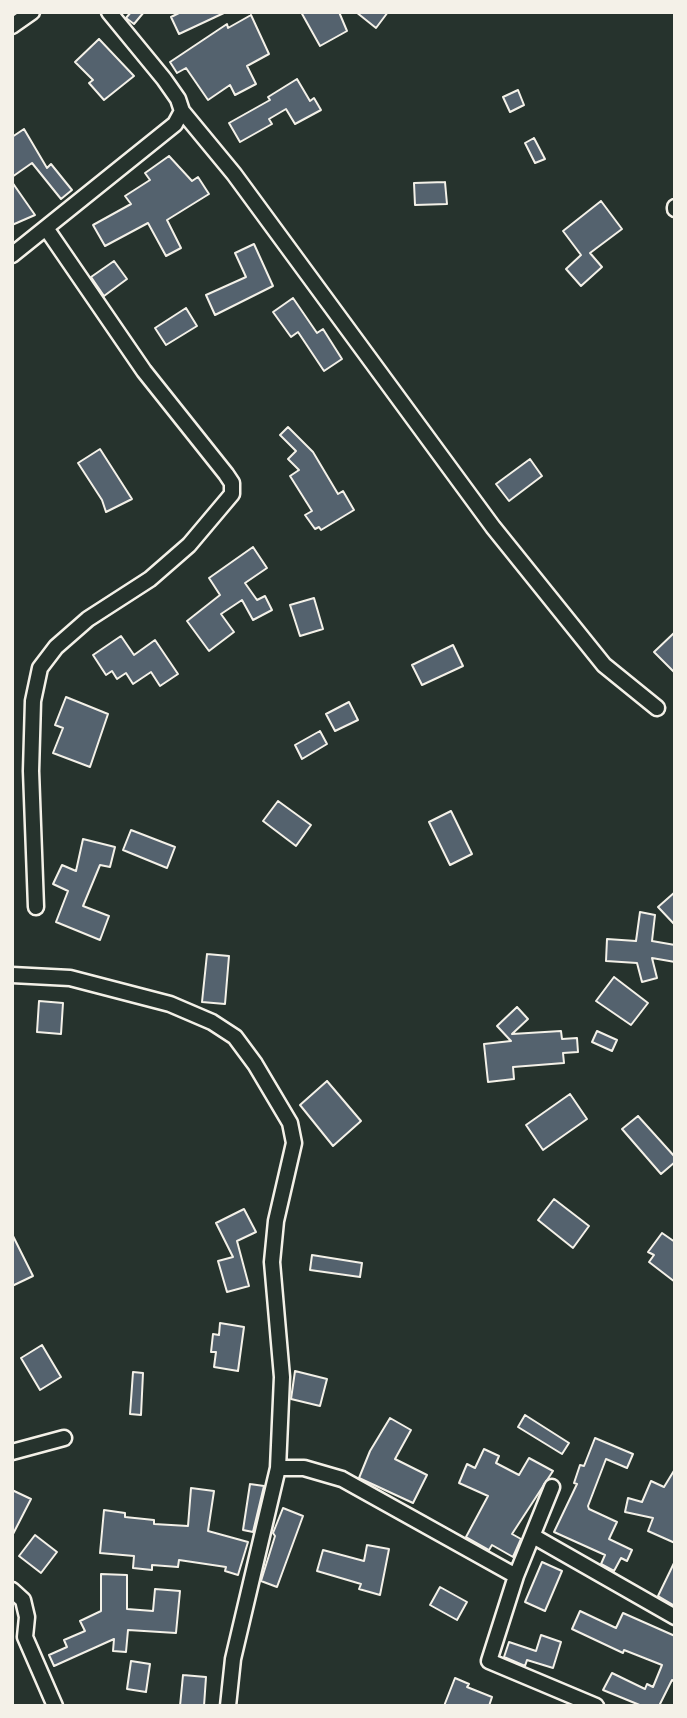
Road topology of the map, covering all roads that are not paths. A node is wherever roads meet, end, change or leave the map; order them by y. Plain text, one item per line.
1 (32, 12) edge
2 (109, 12) edge
3 (12, 26) edge
4 (182, 111) junction
5 (46, 228) junction
6 (12, 255) edge
7 (657, 708) dead end
8 (36, 907) dead end
9 (12, 975) edge
10 (64, 1438) dead end
11 (12, 1452) edge
12 (278, 1468) junction
13 (552, 1488) dead end
14 (533, 1536) junction
15 (516, 1576) junction
16 (12, 1590) edge
17 (675, 1617) edge
18 (55, 1706) edge
19 (228, 1706) edge
20 (596, 1706) edge

1 - 3 street
2 - 4 street
4 - 5 street
4 - 7 street
5 - 6 street
5 - 8 street
9 - 12 street
10 - 11 street
12 - 15 street
12 - 19 street
13 - 14 street
14 - 15 street
14 - 17 street
15 - 20 street
16 - 18 street

